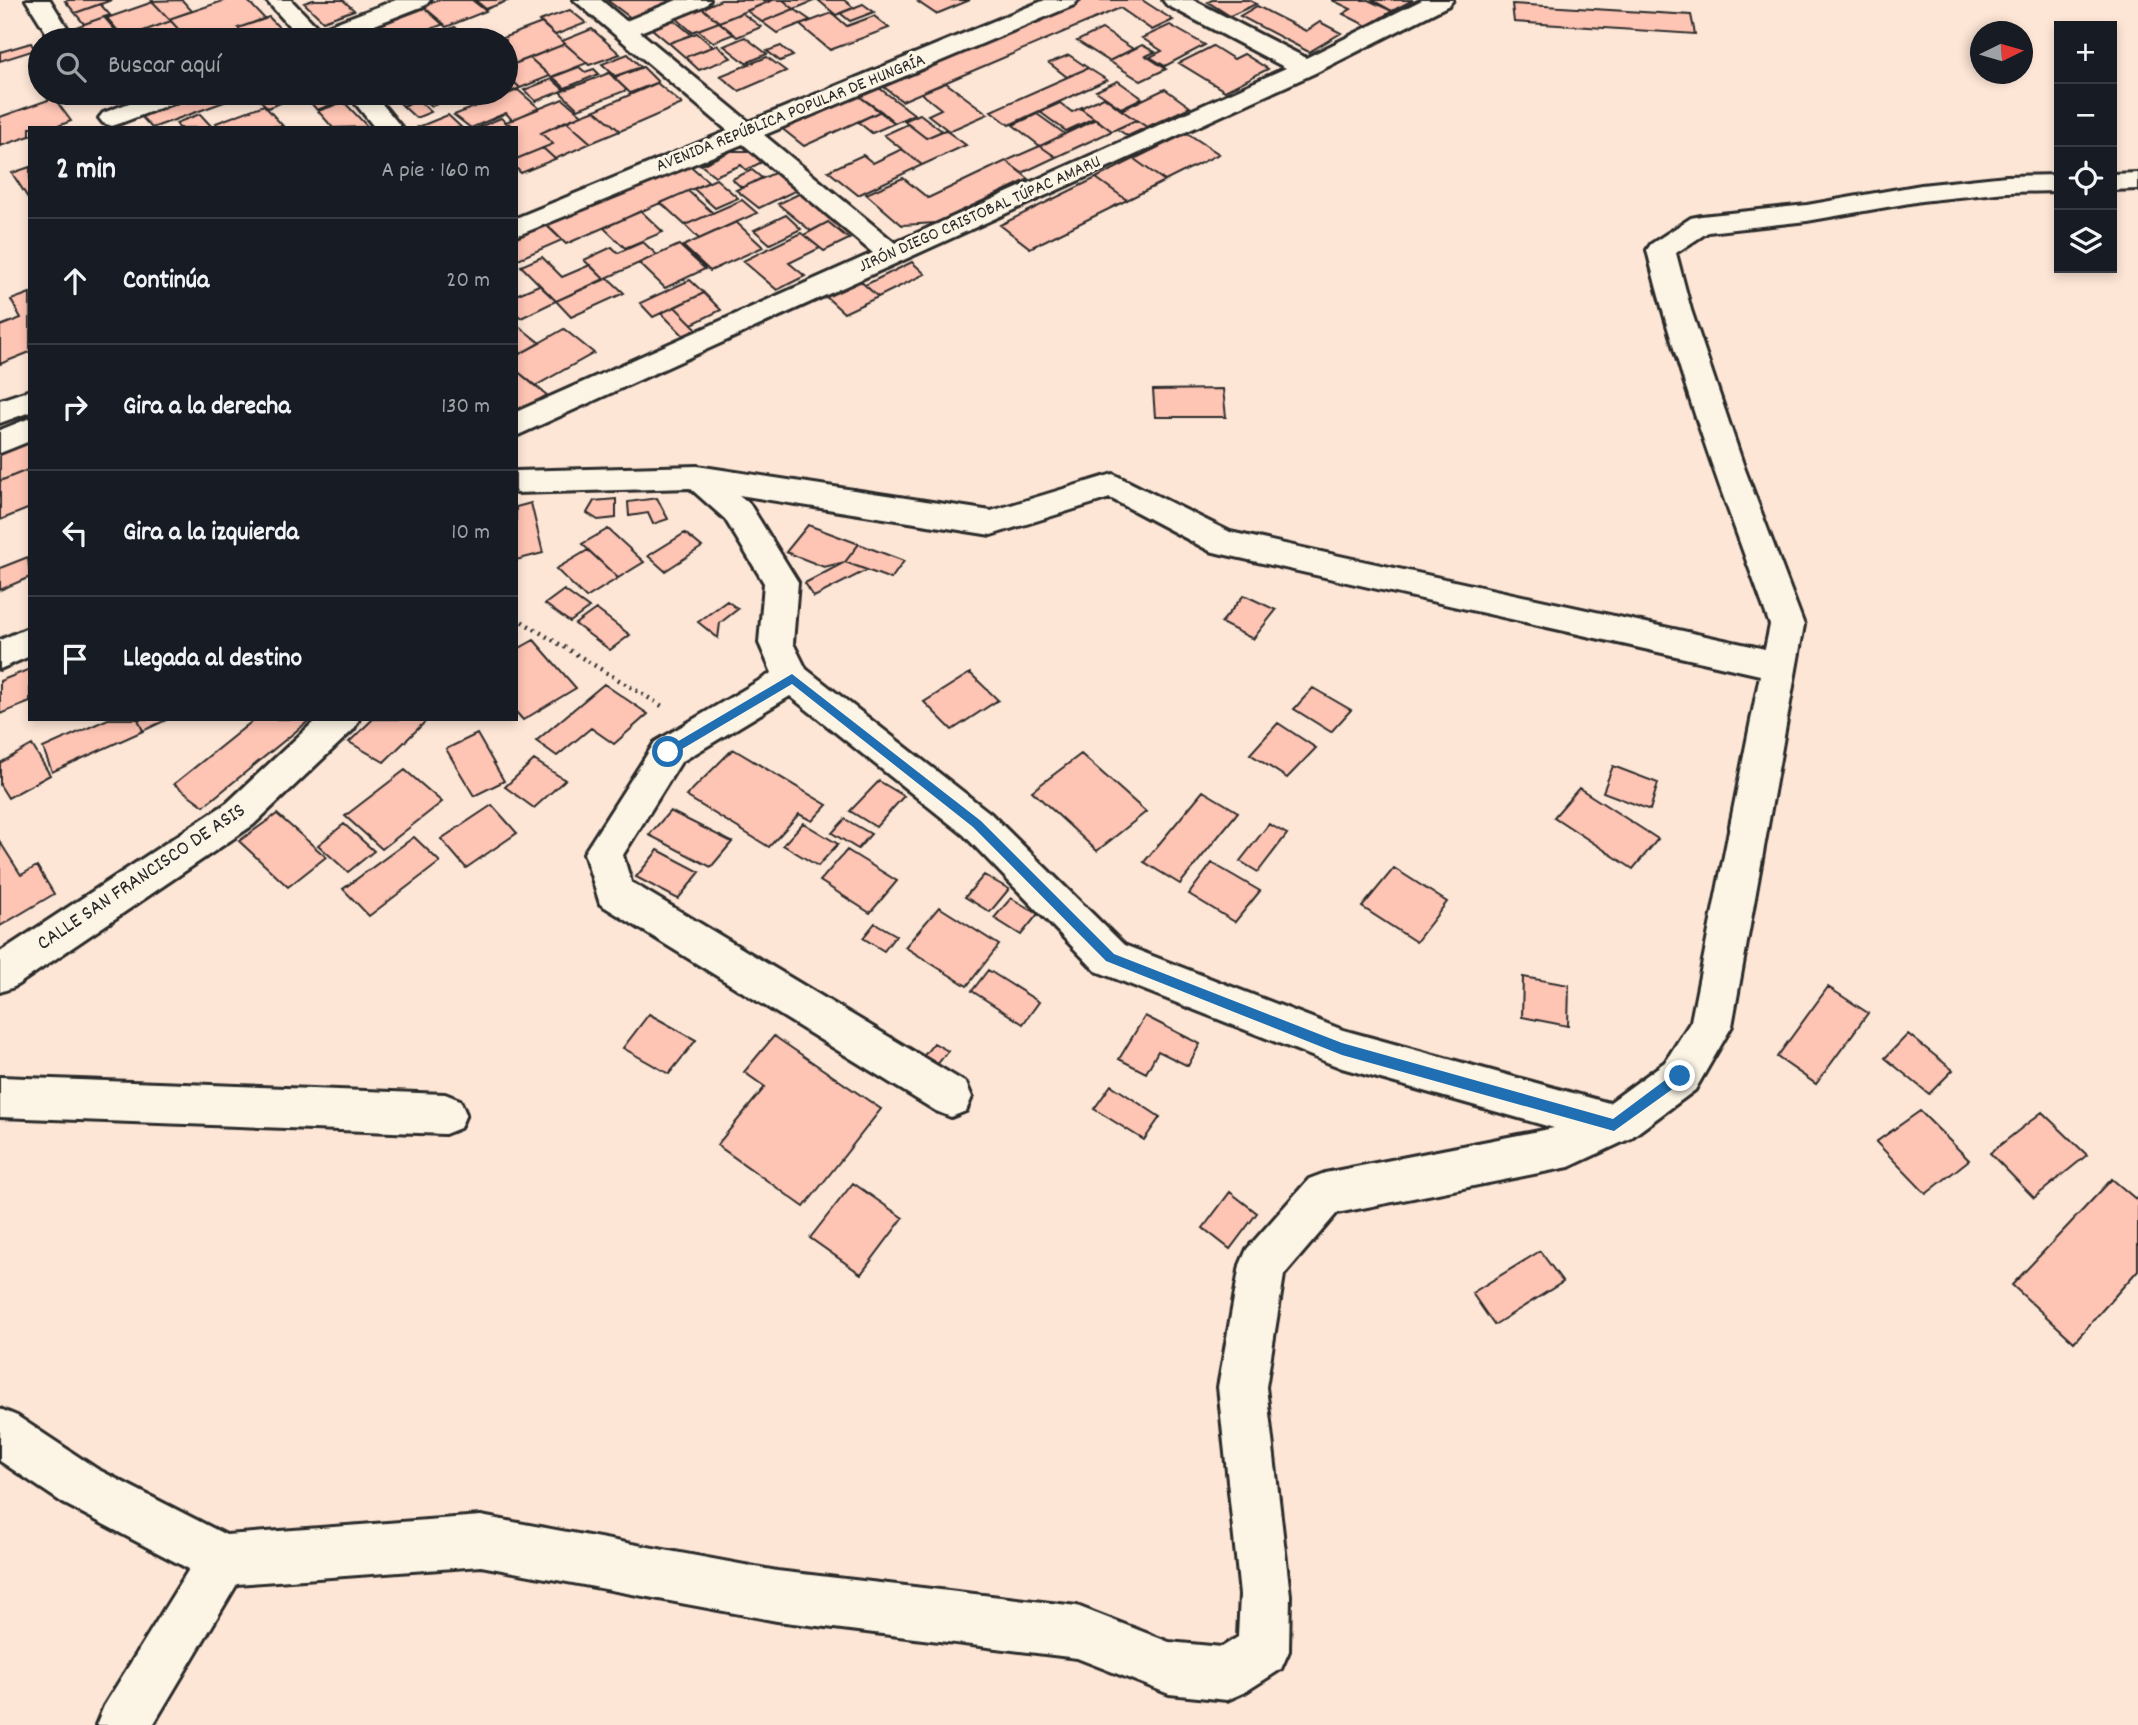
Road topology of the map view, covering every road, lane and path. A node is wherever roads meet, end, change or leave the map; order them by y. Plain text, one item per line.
1 (38, 0) edge
2 (278, 0) edge
3 (418, 0) edge
4 (586, 0) edge
5 (698, 0) edge
6 (1019, 0) edge
7 (1066, 0) edge
8 (1175, 0) edge
9 (1441, 0) edge
10 (56, 28) edge
11 (304, 28) edge
12 (346, 28) edge
13 (624, 30) junction
14 (1306, 68) junction
15 (141, 105) edge
16 (370, 105) edge
17 (111, 115) edge
18 (739, 125) junction
19 (387, 126) edge
20 (2138, 181) edge
21 (2117, 182) edge
22 (2054, 183) edge
23 (518, 204) edge
24 (518, 227) edge
25 (893, 255) junction
26 (28, 401) edge
27 (0, 412) edge
28 (518, 424) edge
29 (28, 430) edge
30 (0, 442) edge
31 (697, 477) junction
32 (518, 482) edge
33 (518, 619) edge
34 (28, 641) edge
35 (0, 656) edge
36 (1778, 665) junction
37 (792, 678) junction
38 (339, 721) edge
39 (703, 731) junction
40 (0, 974) edge
41 (0, 1097) edge
42 (951, 1097) dead end
43 (444, 1114) dead end
44 (1614, 1125) junction
45 (0, 1433) edge
46 (223, 1560) junction
47 (123, 1725) edge

1 - 10 street
2 - 11 street
3 - 12 street
4 - 13 street
5 - 13 street
6 - 18 street, AVENIDA REPÚBLICA POPULAR DE HUNGRÍA
7 - 18 street, AVENIDA REPÚBLICA POPULAR DE HUNGRÍA
8 - 14 street
9 - 14 street, JIRÓN DIEGO CRISTOBAL TÚPAC AMARU
13 - 18 street
14 - 25 street, JIRÓN DIEGO CRISTOBAL TÚPAC AMARU
15 - 17 street
16 - 19 street
18 - 23 street, AVENIDA REPÚBLICA POPULAR DE HUNGRÍA
18 - 24 street, AVENIDA REPÚBLICA POPULAR DE HUNGRÍA
18 - 25 street
20 - 21 street
22 - 36 street
25 - 28 street, JIRÓN DIEGO CRISTOBAL TÚPAC AMARU
26 - 27 street
29 - 30 street
31 - 32 street
31 - 36 street
31 - 37 street
33 - 39 path
34 - 35 street
36 - 44 street
37 - 39 street
37 - 44 street
38 - 40 street, CALLE SAN FRANCISCO DE ASIS
39 - 42 street
41 - 43 street
44 - 46 street
45 - 46 street
46 - 47 street

